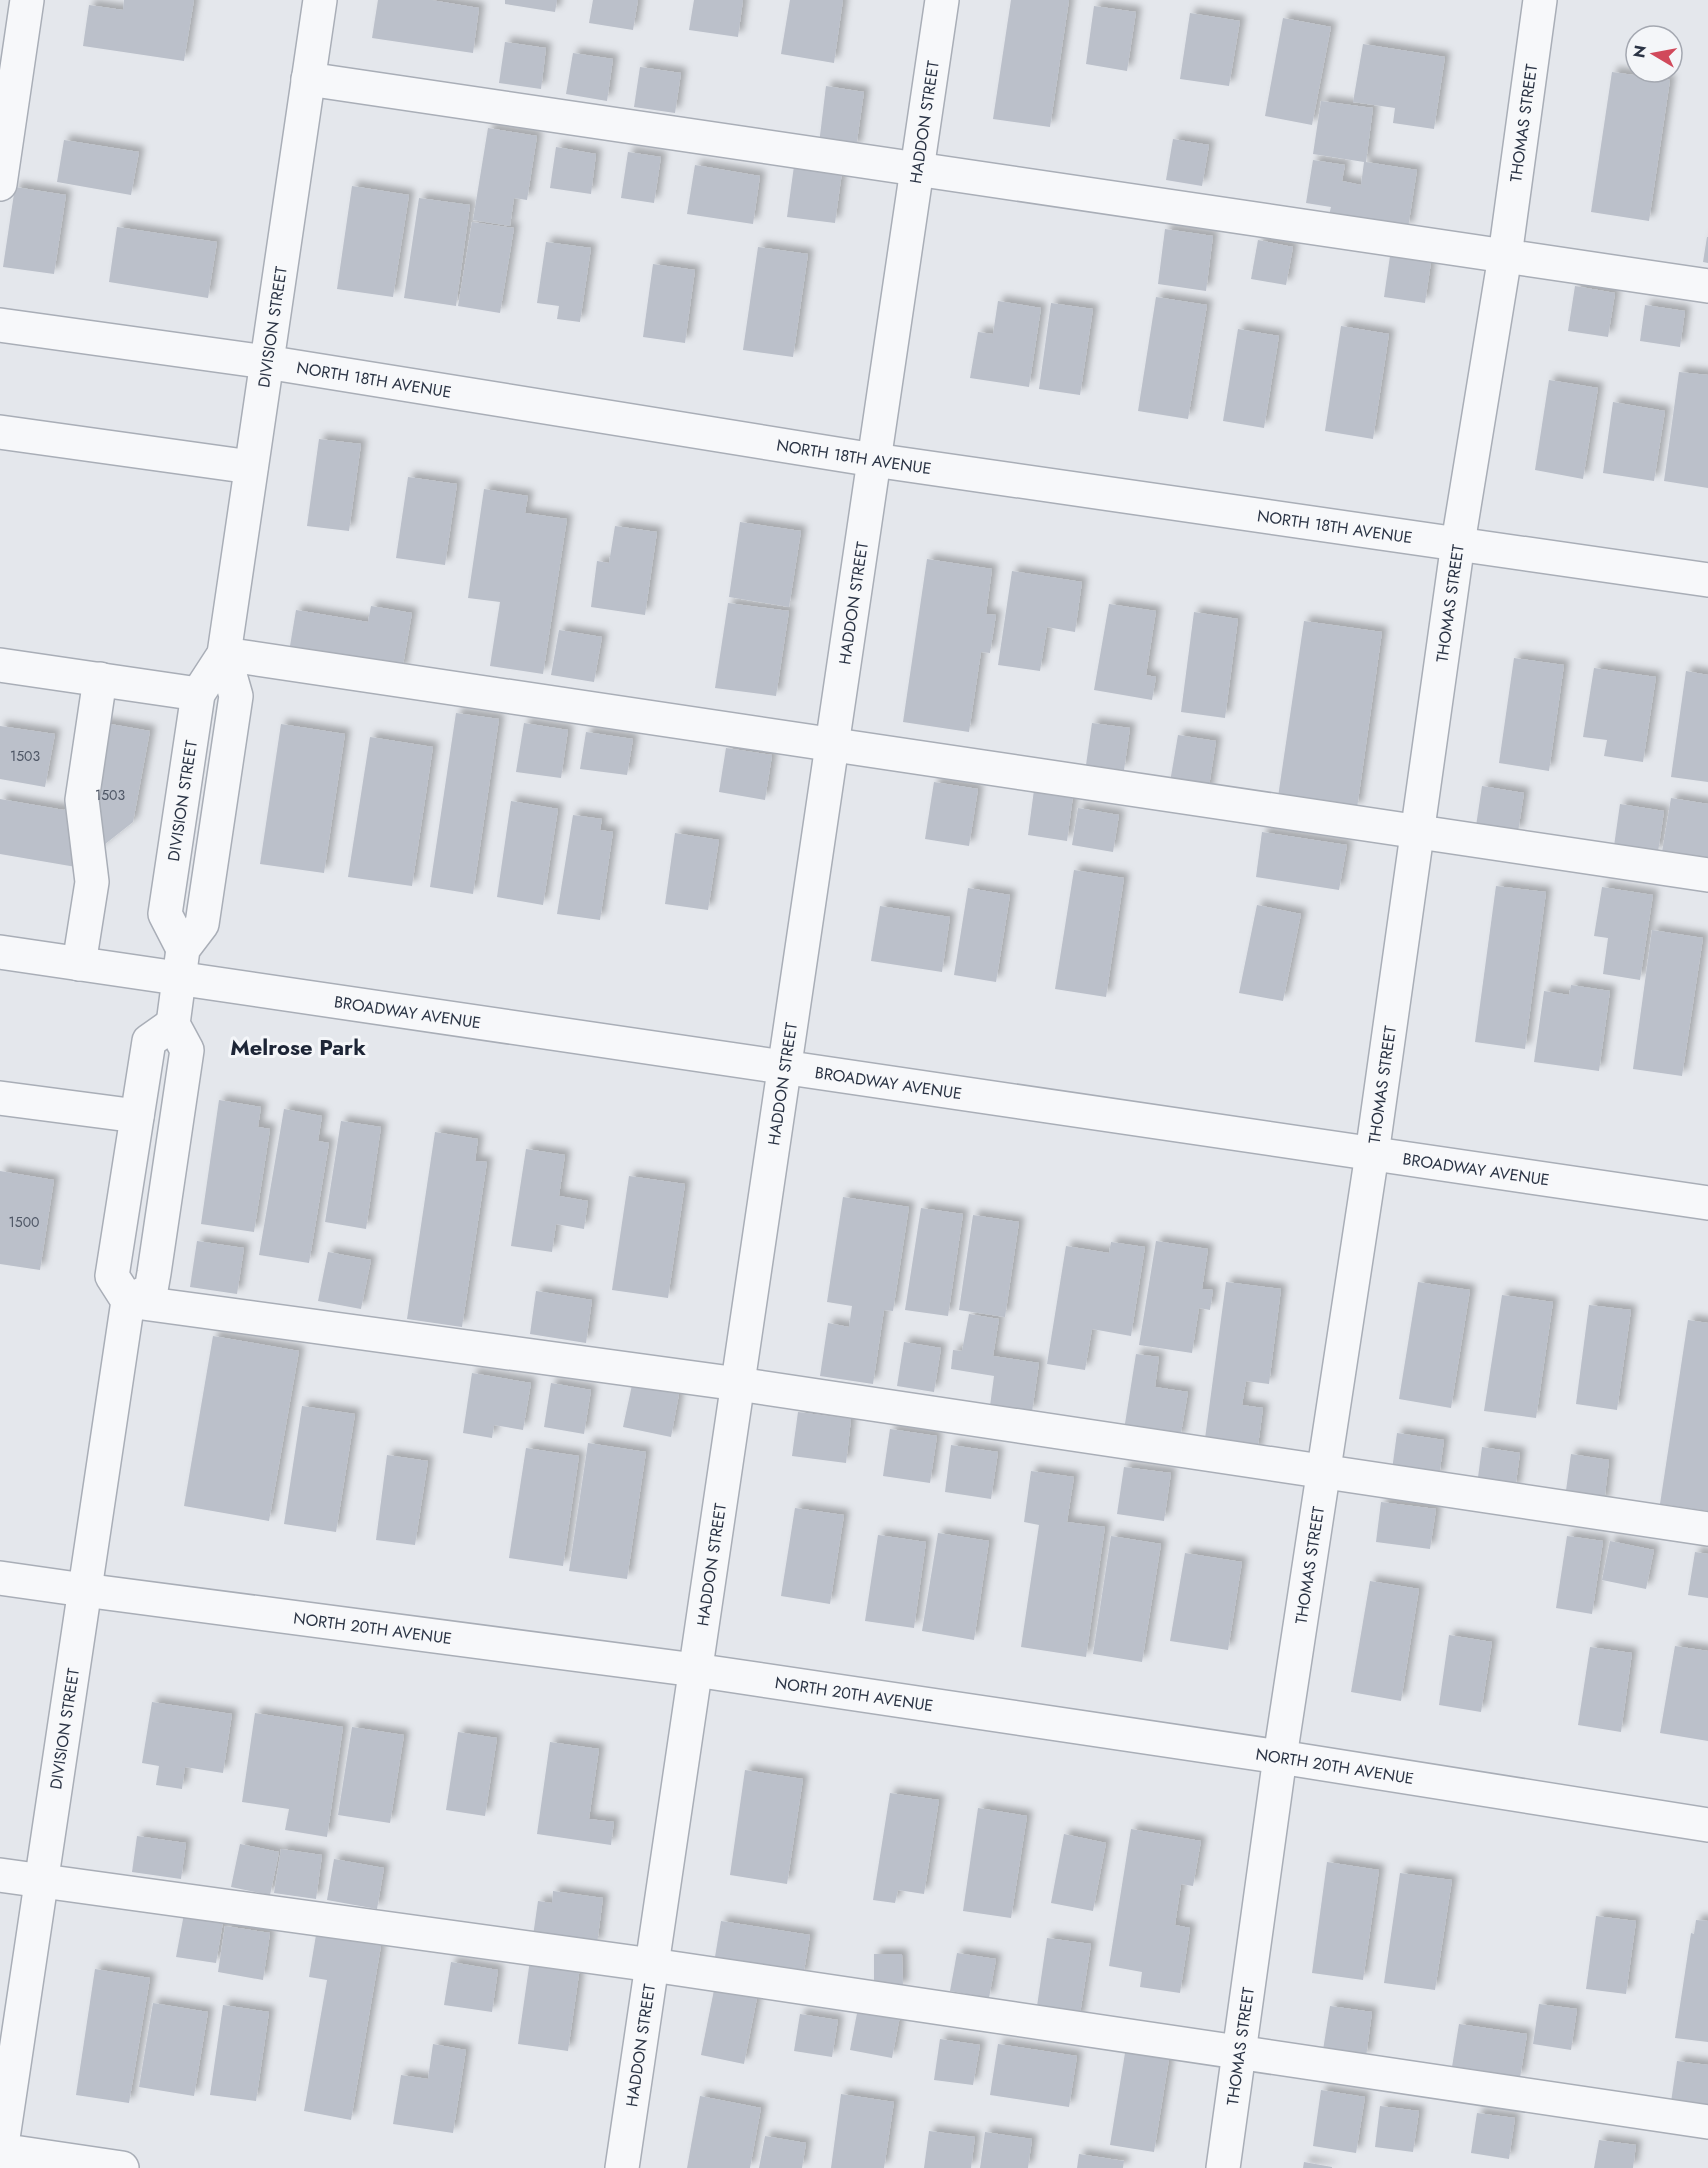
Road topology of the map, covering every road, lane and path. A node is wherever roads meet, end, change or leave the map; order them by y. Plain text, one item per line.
1 (27, 0) edge
2 (320, 0) edge
3 (942, 0) edge
4 (1540, 0) edge
5 (11, 38) edge
6 (308, 79) junction
7 (917, 168) junction
8 (0, 184) edge
9 (1505, 256) junction
10 (1708, 286) edge
11 (0, 325) edge
12 (267, 362) junction
13 (0, 432) edge
14 (874, 460) junction
15 (251, 467) junction
16 (1458, 543) junction
17 (1708, 580) edge
18 (224, 654) junction
19 (0, 665) edge
20 (100, 680) junction
21 (198, 694) junction
22 (832, 744) junction
23 (1418, 832) junction
24 (1708, 875) edge
25 (0, 952) edge
26 (79, 964) junction
27 (181, 964) junction
28 (173, 1024) junction
29 (784, 1068) junction
30 (0, 1098) edge
31 (137, 1116) junction
32 (1372, 1154) junction
33 (1708, 1203) edge
34 (128, 1301) junction
35 (738, 1384) junction
36 (1323, 1471) junction
37 (1708, 1529) edge
38 (0, 1578) edge
39 (84, 1590) junction
40 (695, 1670) junction
41 (1280, 1757) junction
42 (1708, 1826) edge
43 (0, 1875) edge
44 (41, 1881) junction
45 (652, 1965) junction
46 (1239, 2052) junction
47 (1708, 2122) edge
48 (0, 2153) edge
49 (122, 2168) edge
50 (622, 2168) edge
51 (1223, 2168) edge

1 - 5 street
2 - 6 street, DIVISION STREET
3 - 7 street, HADDON STREET
4 - 9 street, THOMAS STREET
5 - 8 street
6 - 7 street
6 - 12 street, DIVISION STREET
7 - 9 street
7 - 14 street, HADDON STREET
9 - 10 street
9 - 16 street, THOMAS STREET
11 - 12 street, NORTH 18TH AVENUE
12 - 14 street, NORTH 18TH AVENUE
12 - 15 street, DIVISION STREET
13 - 15 street
14 - 16 street, NORTH 18TH AVENUE
14 - 22 street, HADDON STREET
15 - 18 street, DIVISION STREET
16 - 17 street, NORTH 18TH AVENUE
16 - 23 street, THOMAS STREET
18 - 21 street, DIVISION STREET
18 - 22 street
18 - 27 street, DIVISION STREET
19 - 20 street
20 - 21 street
20 - 26 street
21 - 27 street, DIVISION STREET
22 - 23 street
22 - 29 street, HADDON STREET
23 - 24 street
23 - 32 street, THOMAS STREET
25 - 26 street, BROADWAY AVENUE
26 - 27 street, BROADWAY AVENUE
27 - 28 street, DIVISION STREET
27 - 29 street, BROADWAY AVENUE
28 - 31 street
28 - 34 street
29 - 32 street, BROADWAY AVENUE
29 - 35 street, HADDON STREET
30 - 31 street
31 - 34 street
32 - 33 street, BROADWAY AVENUE
32 - 36 street, THOMAS STREET
34 - 35 street
34 - 39 street, DIVISION STREET
35 - 36 street
35 - 40 street, HADDON STREET
36 - 37 street
36 - 41 street, THOMAS STREET
38 - 39 street, NORTH 20TH AVENUE
39 - 40 street, NORTH 20TH AVENUE
39 - 44 street, DIVISION STREET
40 - 41 street, NORTH 20TH AVENUE
40 - 45 street, HADDON STREET
41 - 42 street, NORTH 20TH AVENUE
41 - 46 street, THOMAS STREET
43 - 44 street
44 - 45 street
44 - 48 street, DIVISION STREET
45 - 46 street
45 - 50 street, HADDON STREET
46 - 47 street
46 - 51 street, THOMAS STREET
48 - 49 street

